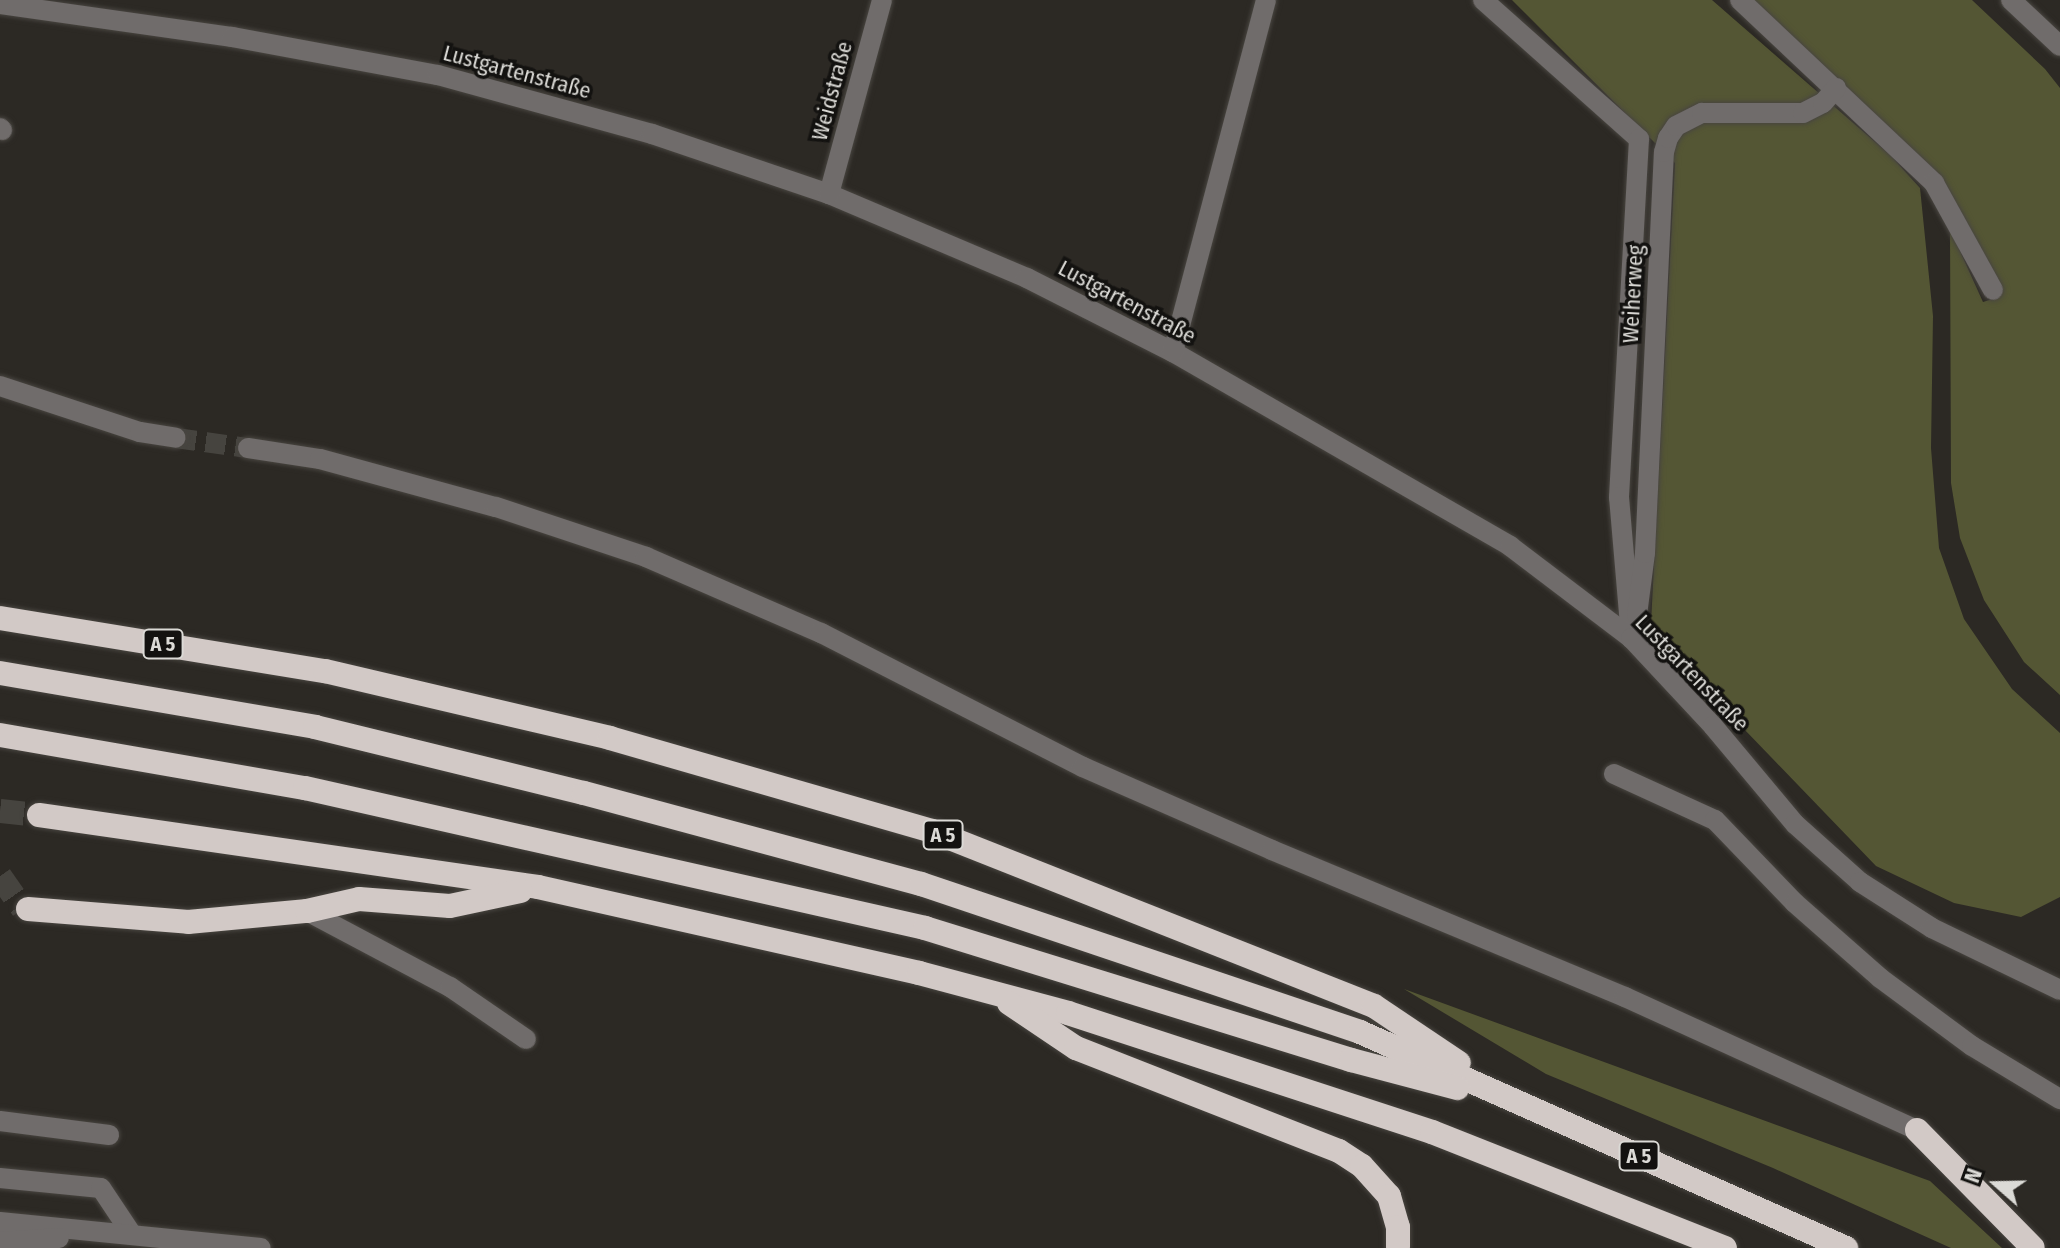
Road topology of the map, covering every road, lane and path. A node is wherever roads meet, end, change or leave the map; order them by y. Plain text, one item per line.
1 (882, 0) edge
2 (1266, 0) edge
3 (1483, 0) edge
4 (1740, 0) edge
5 (2011, 0) edge
6 (0, 4) edge
7 (2060, 46) edge
8 (1836, 88) junction
9 (829, 194) junction
10 (1993, 290) dead end
11 (1173, 352) junction
12 (0, 386) edge
13 (176, 438) tunnel mouth
14 (248, 448) tunnel mouth
15 (0, 618) edge
16 (1631, 638) junction
17 (0, 673) edge
18 (0, 735) edge
19 (1614, 774) dead end
20 (39, 815) tunnel mouth
21 (538, 887) junction
22 (28, 909) dead end
23 (307, 911) junction
24 (2060, 990) edge
25 (994, 993) junction
26 (526, 1039) dead end
27 (2060, 1099) edge
28 (1521, 1104) junction
29 (0, 1121) edge
30 (1917, 1130) joint
31 (109, 1135) dead end
32 (0, 1178) edge
33 (0, 1222) edge
34 (131, 1233) junction
35 (0, 1242) edge
36 (1398, 1247) edge
37 (261, 1248) edge
38 (1725, 1248) edge
39 (1846, 1248) edge
40 (2033, 1248) edge

1 - 9 street, Weidstraße
2 - 11 street
3 - 16 street
4 - 8 street
5 - 7 street
6 - 9 street, Lustgartenstraße
8 - 10 street
8 - 16 street, Weiherweg
9 - 11 street, Lustgartenstraße
11 - 16 street, Lustgartenstraße
12 - 13 street
14 - 30 street
15 - 28 highway, A 5
16 - 24 street, Lustgartenstraße
17 - 28 highway, A 5
18 - 28 highway, A 5
19 - 27 street
20 - 21 highway, A 5
21 - 23 highway
21 - 25 highway, A 5
22 - 23 highway
23 - 26 street
25 - 36 highway
25 - 38 highway, A 5
28 - 39 highway, A 5
29 - 31 street
30 - 40 highway
32 - 34 street
33 - 34 street
34 - 35 street
34 - 37 street

